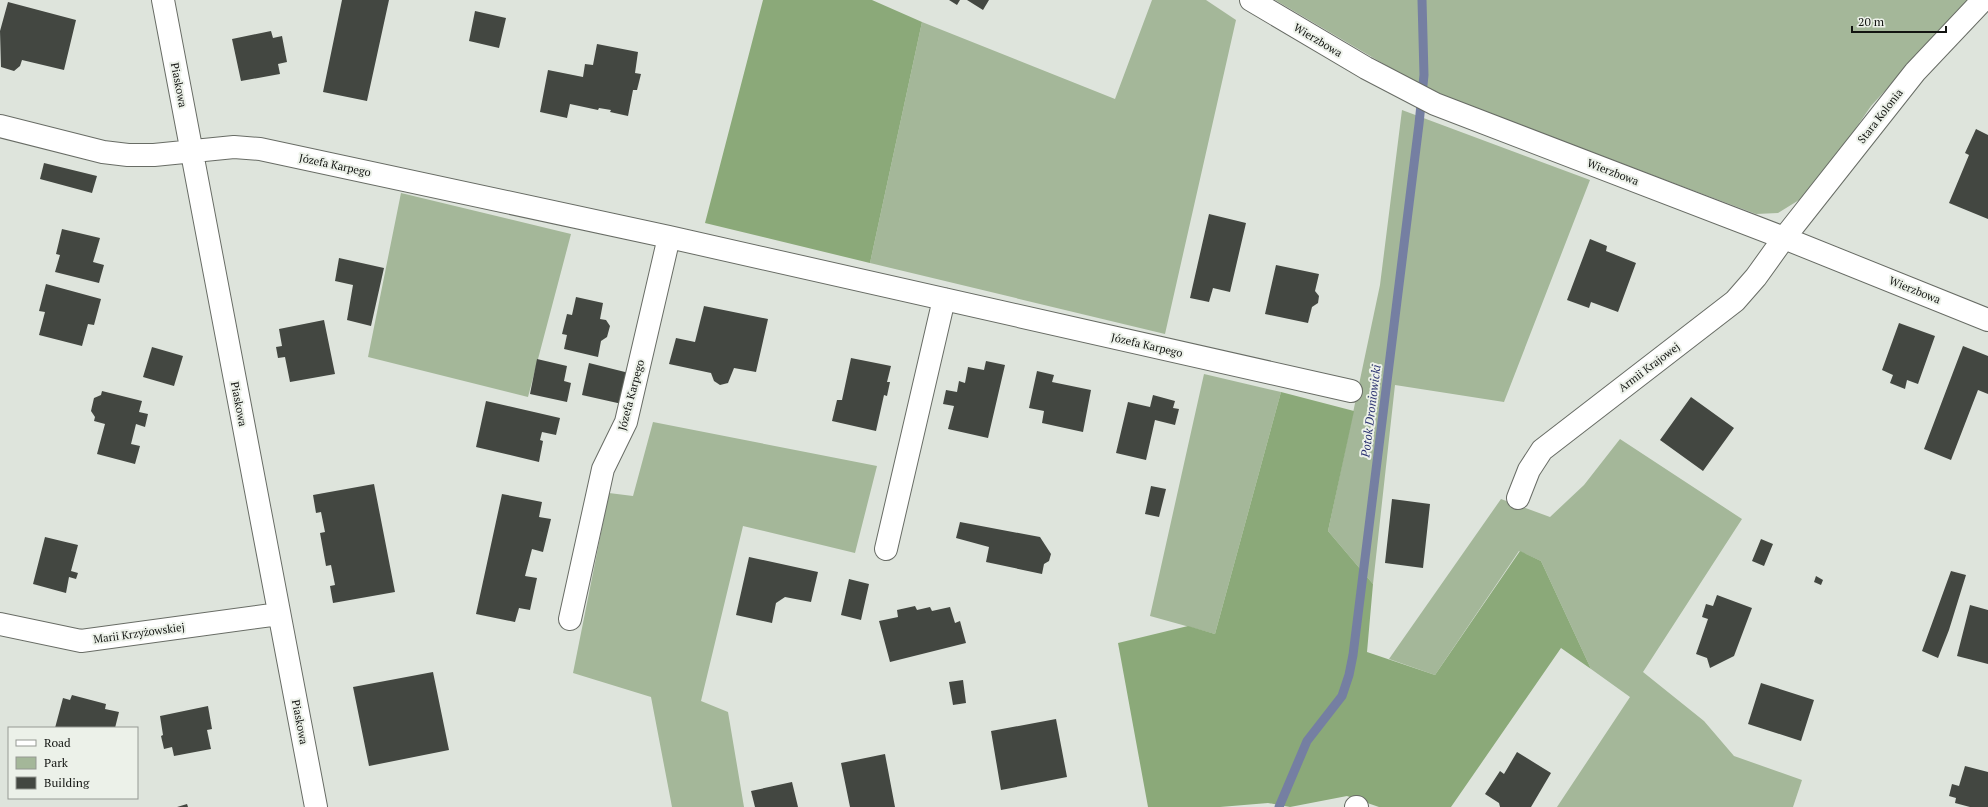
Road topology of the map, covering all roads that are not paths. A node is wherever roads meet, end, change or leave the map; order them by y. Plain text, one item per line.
1 (163, 0) edge
2 (1251, 0) edge
3 (1983, 0) edge
4 (0, 126) edge
5 (191, 150) junction
6 (669, 237) junction
7 (1784, 238) junction
8 (944, 299) junction
9 (1988, 320) edge
10 (1351, 391) dead end
11 (1518, 498) dead end
12 (886, 549) dead end
13 (279, 614) junction
14 (570, 619) dead end
15 (0, 624) edge
16 (316, 807) edge

1 - 5 street, Piaskowa
2 - 7 street, Wierzbowa
3 - 7 street, Stara Kolonia
4 - 5 street, Józefa Karpego
5 - 6 street, Józefa Karpego
5 - 13 street, Piaskowa
6 - 8 street, Józefa Karpego
6 - 14 street, Józefa Karpego
7 - 9 street, Wierzbowa
7 - 11 street, Armii Krajowej
8 - 10 street, Józefa Karpego
8 - 12 street
13 - 15 street, Marii Krzyżowskiej
13 - 16 street, Piaskowa

